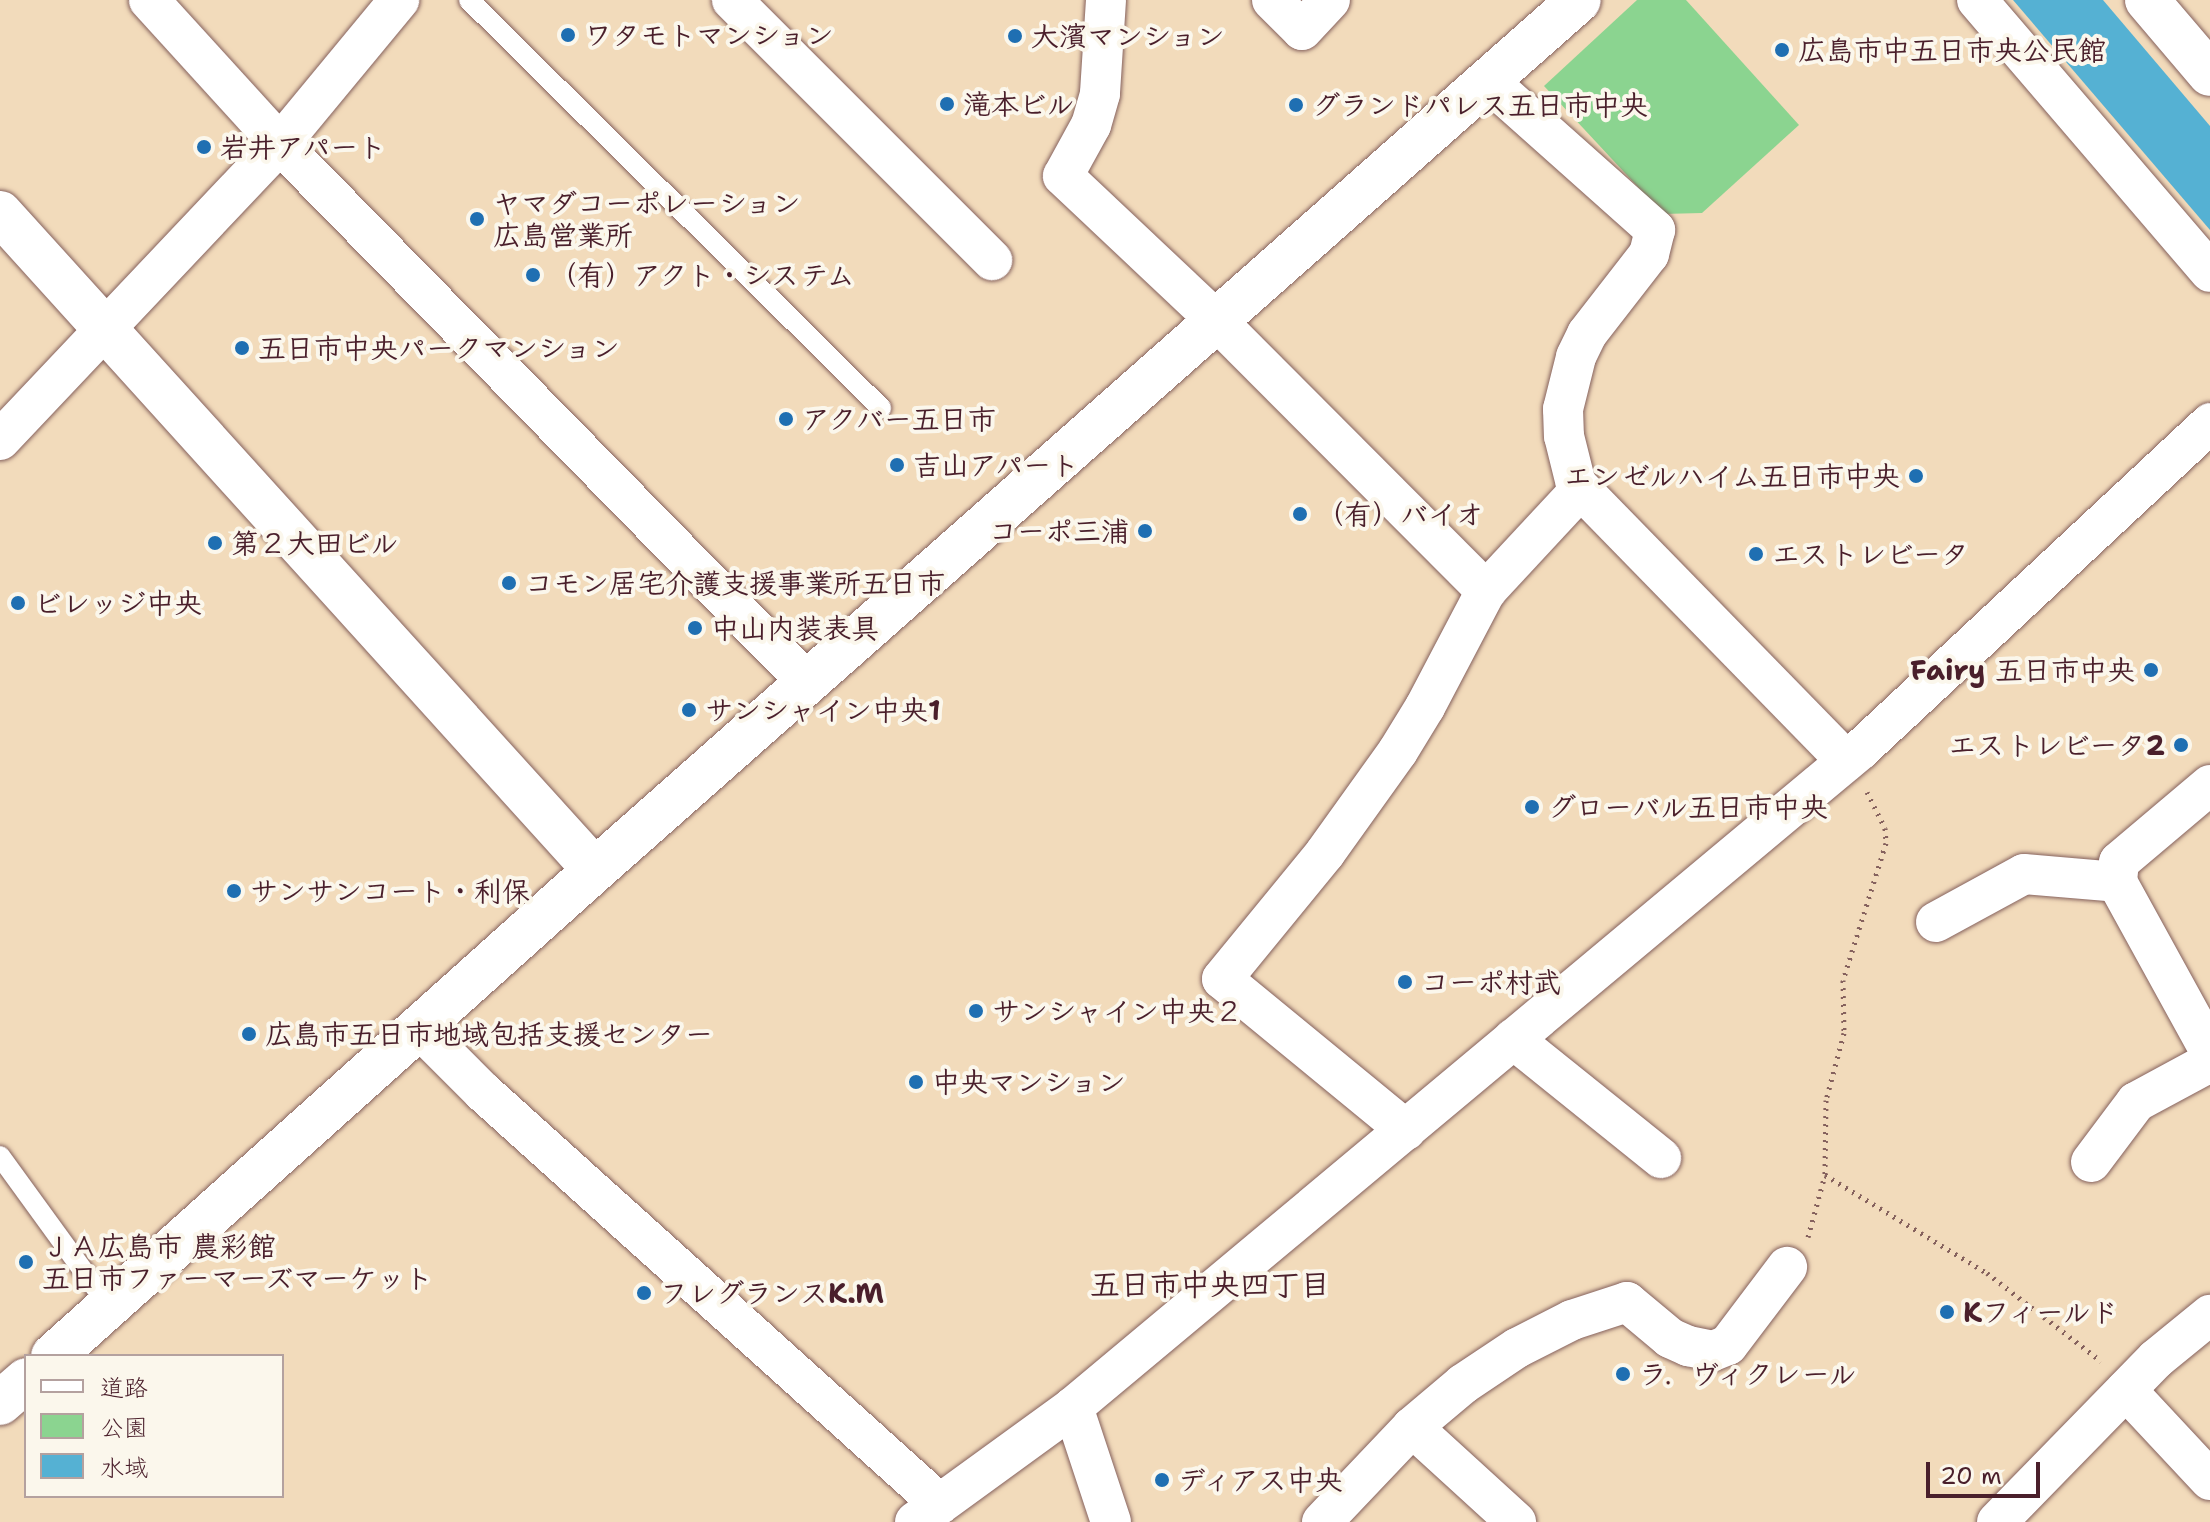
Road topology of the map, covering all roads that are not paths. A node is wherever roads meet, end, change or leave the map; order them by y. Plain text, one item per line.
1 (149, 0) edge
2 (399, 0) edge
3 (469, 0) edge
4 (732, 0) edge
5 (1106, 0) edge
6 (1272, 0) edge
7 (1330, 0) edge
8 (1579, 0) edge
9 (1977, 0) edge
10 (2147, 0) edge
11 (2210, 74) edge
12 (1488, 81) junction
13 (280, 144) junction
14 (0, 213) edge
15 (992, 260) dead end
16 (2210, 272) edge
17 (1216, 320) junction
18 (105, 328) junction
19 (881, 408) dead end
20 (2210, 423) edge
21 (0, 440) edge
22 (1580, 490) junction
23 (1486, 591) junction
24 (808, 683) junction
25 (1846, 761) junction
26 (2210, 785) edge
27 (595, 870) junction
28 (2117, 882) junction
29 (1936, 922) dead end
30 (420, 1029) junction
31 (1513, 1039) junction
32 (2210, 1051) edge
33 (2210, 1062) edge
34 (1406, 1130) junction
35 (0, 1156) edge
36 (1661, 1158) dead end
37 (2091, 1162) dead end
38 (1787, 1267) road end
39 (109, 1306) junction
40 (2210, 1315) edge
41 (55, 1354) edge
42 (24, 1382) edge
43 (2126, 1390) junction
44 (0, 1403) edge
45 (1073, 1407) junction
46 (1412, 1427) junction
47 (2210, 1480) edge
48 (928, 1513) edge
49 (1111, 1522) edge
50 (1322, 1522) edge
51 (1516, 1522) edge
52 (1997, 1522) edge

1 - 13 street
2 - 13 street
3 - 19 lane
4 - 15 street
5 - 17 street
6 - 7 street
8 - 12 street
9 - 16 street
10 - 11 street
12 - 17 street
12 - 22 street
13 - 18 street
13 - 24 street
14 - 18 street
17 - 23 street
17 - 24 street
18 - 21 street
18 - 27 street
20 - 25 street
22 - 23 street
22 - 25 street
23 - 34 street
24 - 27 street
25 - 31 street
26 - 28 street
27 - 30 street
28 - 29 street
28 - 32 street
30 - 39 street
30 - 48 street
31 - 34 street
31 - 36 street
33 - 37 street
34 - 45 street
35 - 39 lane
38 - 46 street
39 - 41 street
40 - 43 street
42 - 44 street
43 - 47 street
43 - 52 street
45 - 48 street
45 - 49 street
46 - 50 street
46 - 51 street

